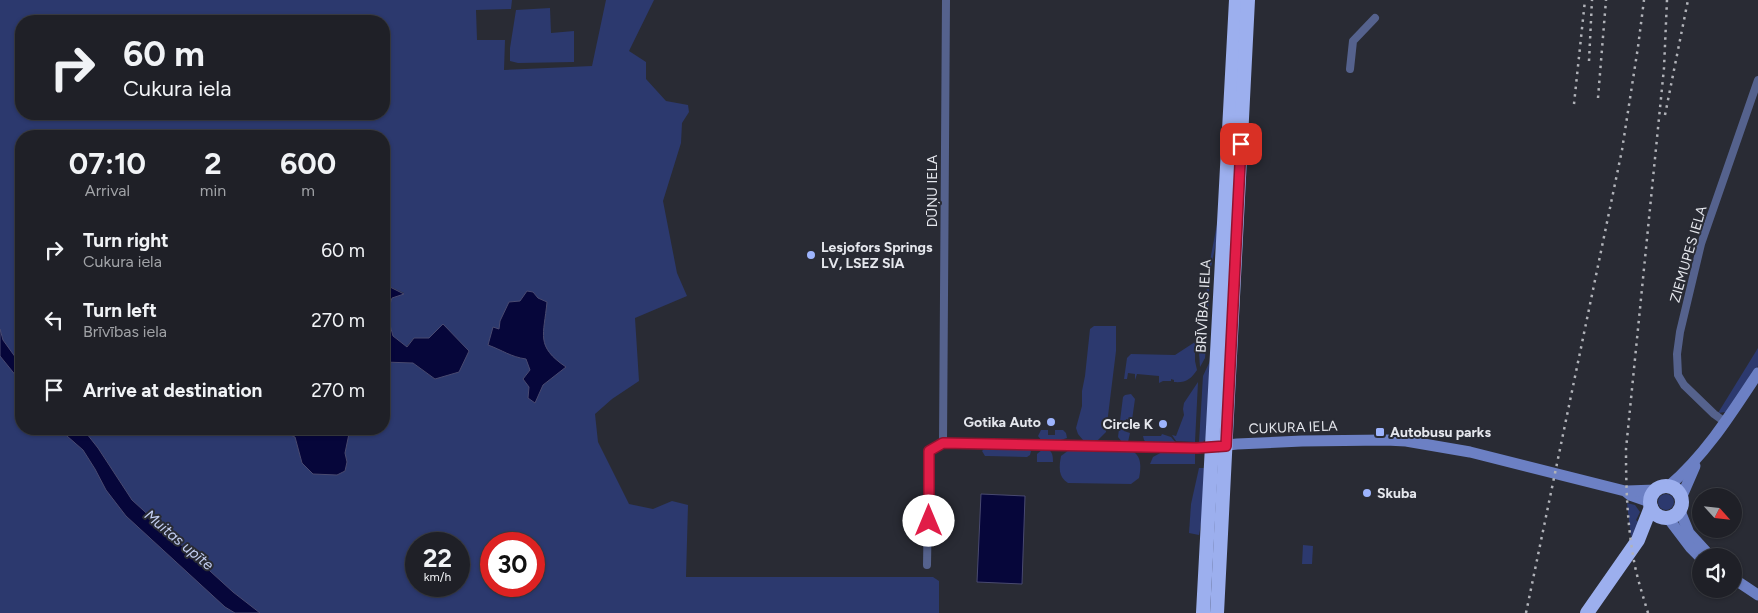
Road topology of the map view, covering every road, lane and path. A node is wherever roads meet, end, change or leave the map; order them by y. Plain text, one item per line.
1 (946, 0) edge
2 (1236, 0) edge
3 (1248, 0) edge
4 (1375, 18) dead end
5 (1350, 69) dead end
6 (1758, 80) edge
7 (1758, 373) edge
8 (1725, 422) junction
9 (943, 443) junction
10 (1226, 446) junction
11 (1212, 447) junction
12 (1702, 453) junction
13 (1657, 496) junction
14 (1682, 496) junction
15 (1671, 516) junction
16 (1638, 540) junction
17 (1702, 548) edge
18 (1692, 549) edge
19 (927, 565) dead end
20 (1742, 584) edge
21 (1758, 595) edge
22 (1203, 613) edge
23 (1216, 613) edge
24 (1587, 613) edge

1 - 9 street, DŪŅU IELA
2 - 11 highway, BRĪVĪBAS IELA
3 - 10 highway
4 - 5 street
6 - 8 street, ZIEMUPES IELA
7 - 8 main road
8 - 12 main road
9 - 11 street, CUKURA IELA
9 - 19 street
10 - 11 main road, CUKURA IELA
10 - 13 main road, CUKURA IELA
10 - 23 highway
11 - 22 highway, BRĪVĪBAS IELA
12 - 13 main road
12 - 14 main road
13 - 14 highway
13 - 15 highway
13 - 16 highway
14 - 15 highway
15 - 16 highway
15 - 17 main road
15 - 18 main road
16 - 24 highway
20 - 21 main road

